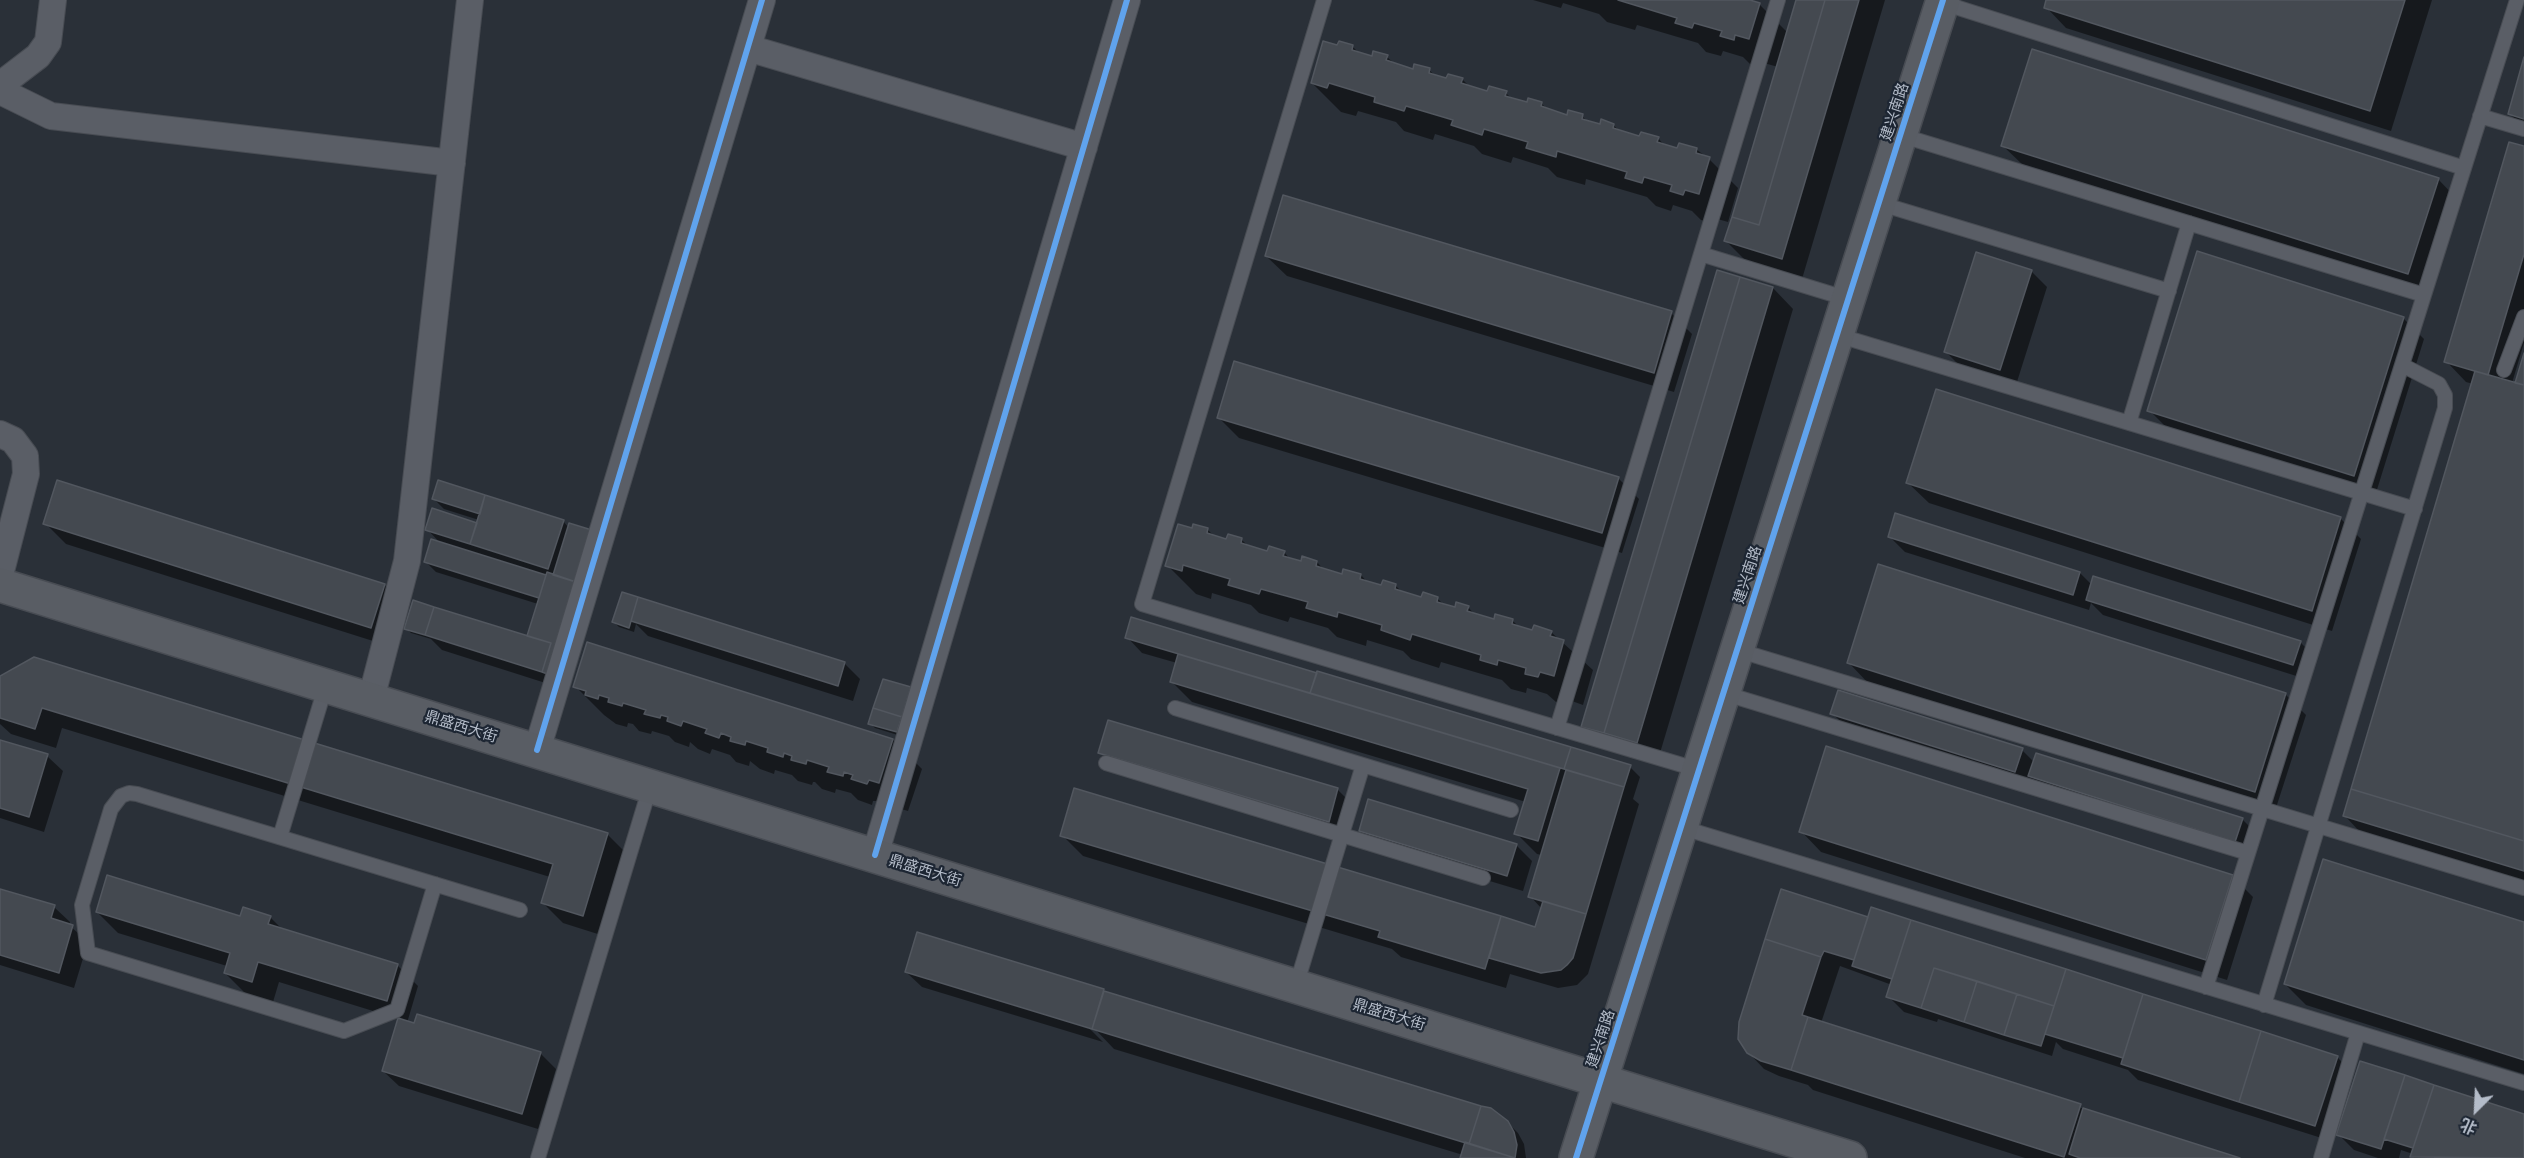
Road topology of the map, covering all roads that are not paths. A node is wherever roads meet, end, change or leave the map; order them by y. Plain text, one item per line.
1 (53, 0) edge
2 (470, 0) edge
3 (762, 0) edge
4 (1127, 0) edge
5 (1324, 0) edge
6 (1778, 0) edge
7 (2517, 0) edge
8 (1942, 2) edge
9 (748, 48) junction
10 (4, 80) edge
11 (2481, 116) junction
12 (2524, 129) edge
13 (1900, 135) junction
14 (1084, 147) junction
15 (452, 163) junction
16 (2464, 168) junction
17 (1878, 203) junction
18 (2189, 223) junction
19 (1701, 254) junction
20 (2169, 291) junction
21 (2424, 295) junction
22 (1848, 298) junction
23 (2524, 317) edge
24 (1837, 335) junction
25 (2402, 365) junction
26 (2504, 370) dead end
27 (2128, 423) junction
28 (0, 434) edge
29 (2362, 493) junction
30 (2415, 509) junction
31 (0, 575) edge
32 (0, 585) edge
33 (1737, 650) junction
34 (326, 685) junction
35 (1723, 693) junction
36 (371, 699) junction
37 (1175, 708) dead end
38 (1557, 728) junction
39 (537, 750) junction
40 (1106, 763) dead end
41 (1363, 765) junction
42 (1699, 770) junction
43 (650, 786) junction
44 (2262, 809) junction
45 (1511, 810) dead end
46 (2319, 826) junction
47 (1680, 827) junction
48 (1341, 835) junction
49 (280, 837) junction
50 (2248, 853) junction
51 (875, 855) junction
52 (1483, 878) dead end
53 (435, 884) junction
54 (2524, 888) edge
55 (520, 910) dead end
56 (1296, 986) junction
57 (2206, 987) junction
58 (2264, 1005) junction
59 (2358, 1033) junction
60 (1600, 1081) junction
61 (2524, 1083) edge
62 (538, 1158) edge
63 (1575, 1158) edge
64 (1850, 1158) edge
65 (2321, 1158) edge

1 - 10 street
2 - 15 street
3 - 9 street
4 - 14 street
5 - 38 lane
6 - 19 lane
7 - 11 lane
8 - 13 main road, 建兴南路
8 - 16 lane
9 - 14 street
9 - 39 street
10 - 15 street
11 - 12 lane
11 - 16 lane
13 - 17 main road, 建兴南路
13 - 18 lane
14 - 51 street
15 - 36 street
16 - 21 lane
17 - 20 lane
17 - 22 main road, 建兴南路
18 - 20 lane
18 - 21 lane
19 - 22 lane
19 - 38 lane
20 - 27 lane
21 - 25 lane
22 - 24 main road, 建兴南路
23 - 26 lane
24 - 27 lane
24 - 33 main road, 建兴南路
25 - 29 lane
25 - 30 lane
27 - 29 lane
28 - 31 street
29 - 30 lane
29 - 44 lane
30 - 46 lane
32 - 34 main road, 鼎盛西大街
33 - 35 main road, 建兴南路
33 - 44 lane
34 - 36 main road, 鼎盛西大街
34 - 49 lane
35 - 42 main road, 建兴南路
35 - 50 lane
36 - 39 main road, 鼎盛西大街
37 - 41 lane
38 - 42 lane
39 - 43 main road, 鼎盛西大街
40 - 48 lane
41 - 45 lane
41 - 48 lane
42 - 47 main road, 建兴南路
43 - 51 main road, 鼎盛西大街
43 - 62 lane
44 - 46 lane
44 - 50 lane
46 - 54 lane
46 - 58 lane
47 - 57 lane
47 - 60 main road, 建兴南路
48 - 52 lane
48 - 56 lane
49 - 53 lane
49 - 53 lane
50 - 57 lane
51 - 56 main road, 鼎盛西大街
53 - 55 lane
56 - 60 main road, 鼎盛西大街
57 - 58 lane
58 - 59 lane
59 - 61 lane
59 - 65 lane
60 - 63 main road, 建兴南路
60 - 64 main road, 鼎盛西大街

